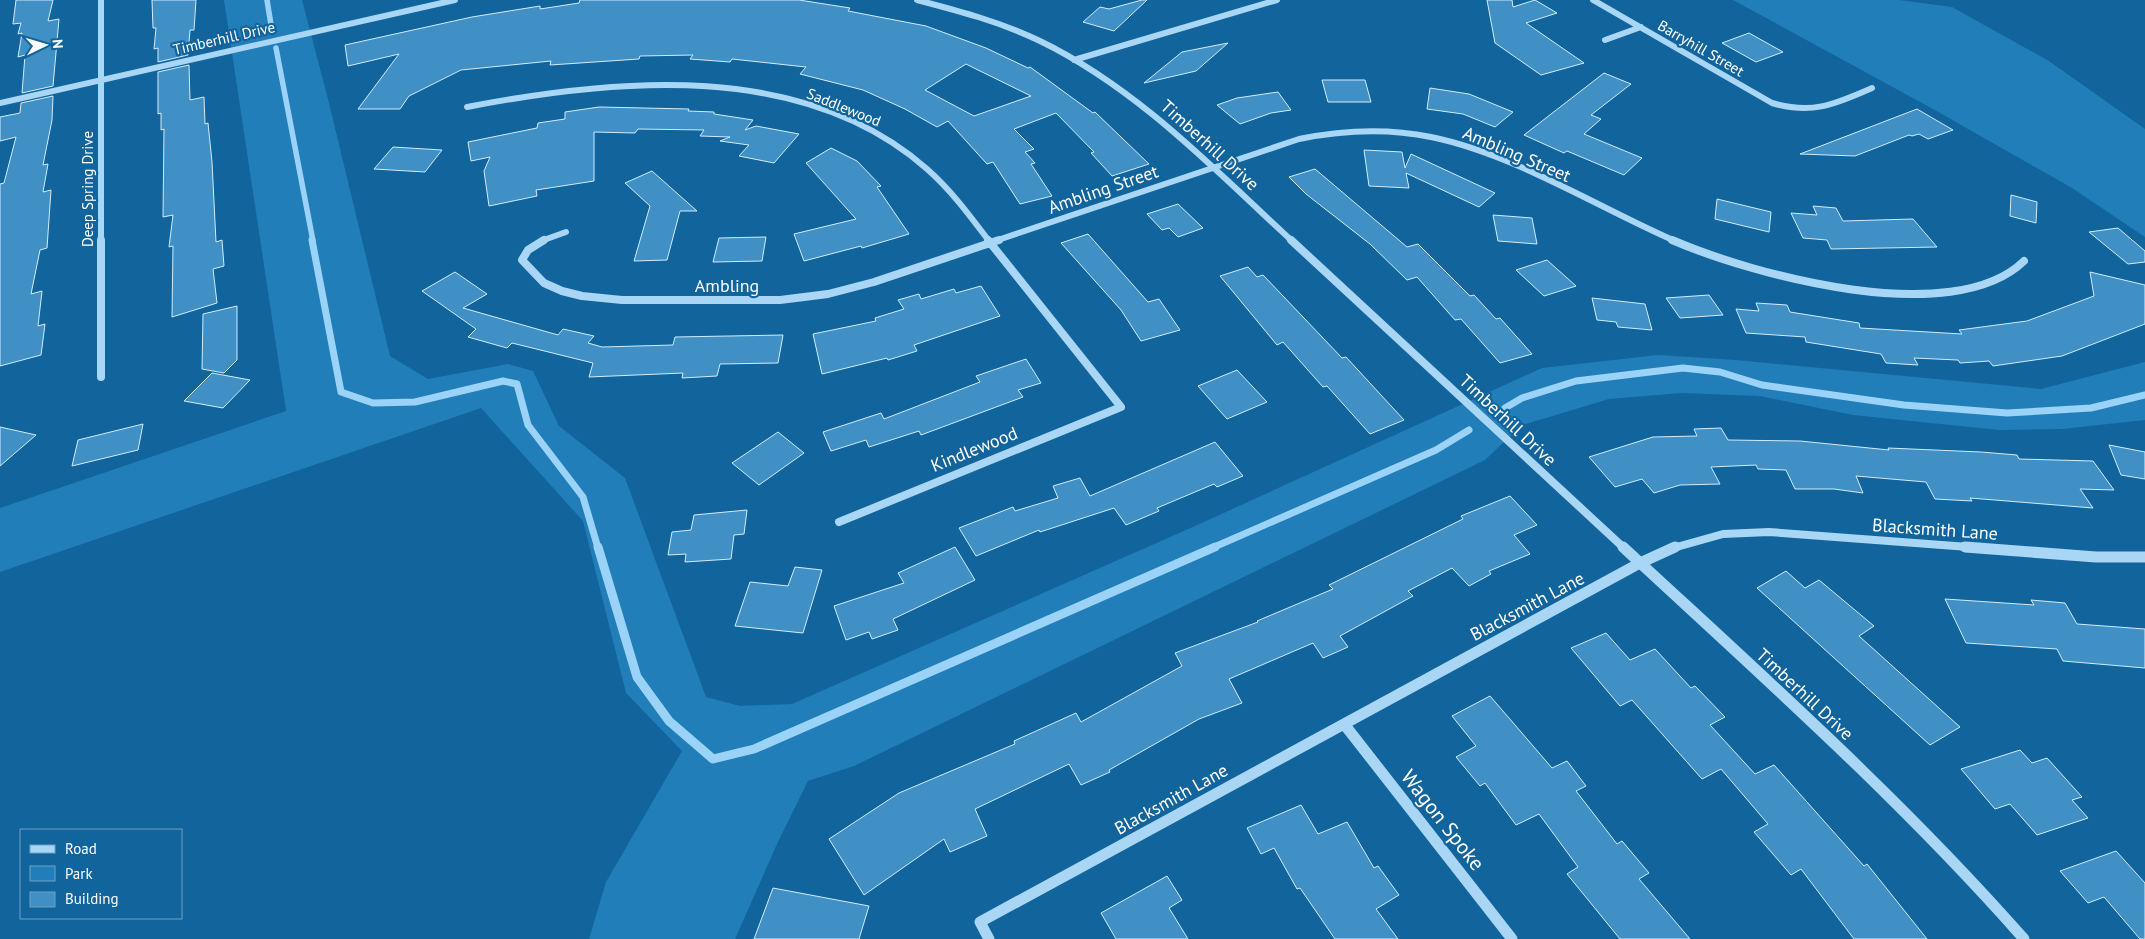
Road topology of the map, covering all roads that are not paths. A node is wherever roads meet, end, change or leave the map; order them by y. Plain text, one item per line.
1 (101, 0) edge
2 (455, 0) edge
3 (917, 0) edge
4 (1277, 0) edge
5 (1593, 0) edge
6 (1641, 28) junction
7 (1605, 40) dead end
8 (1074, 60) junction
9 (101, 80) junction
10 (1872, 88) dead end
11 (0, 103) edge
12 (467, 107) dead end
13 (1211, 168) junction
14 (566, 232) dead end
15 (990, 243) junction
16 (2024, 261) dead end
17 (101, 377) dead end
18 (1121, 407) joint
19 (839, 522) dead end
20 (2145, 558) edge
21 (1640, 564) junction
22 (1344, 724) junction
23 (989, 939) edge
24 (1512, 939) edge
25 (2024, 939) edge

1 - 9 street, Deep Spring Drive
2 - 9 street, Timberhill Drive
3 - 8 street, Timberhill Drive
4 - 8 street
5 - 6 street, Barryhill Street
6 - 7 street
6 - 10 street, Barryhill Street
8 - 13 street, Timberhill Drive
9 - 11 street, Timberhill Drive
9 - 17 street, Deep Spring Drive
12 - 15 street, Saddlewood
13 - 15 street, Ambling Street
13 - 16 street, Ambling Street
13 - 21 street, Timberhill Drive
14 - 15 street, Ambling
15 - 18 street, Saddlewood
18 - 19 street, Kindlewood
20 - 21 street, Blacksmith Lane
21 - 22 street, Blacksmith Lane
21 - 25 street, Timberhill Drive
22 - 23 street, Blacksmith Lane
22 - 24 street, Wagon Spoke

